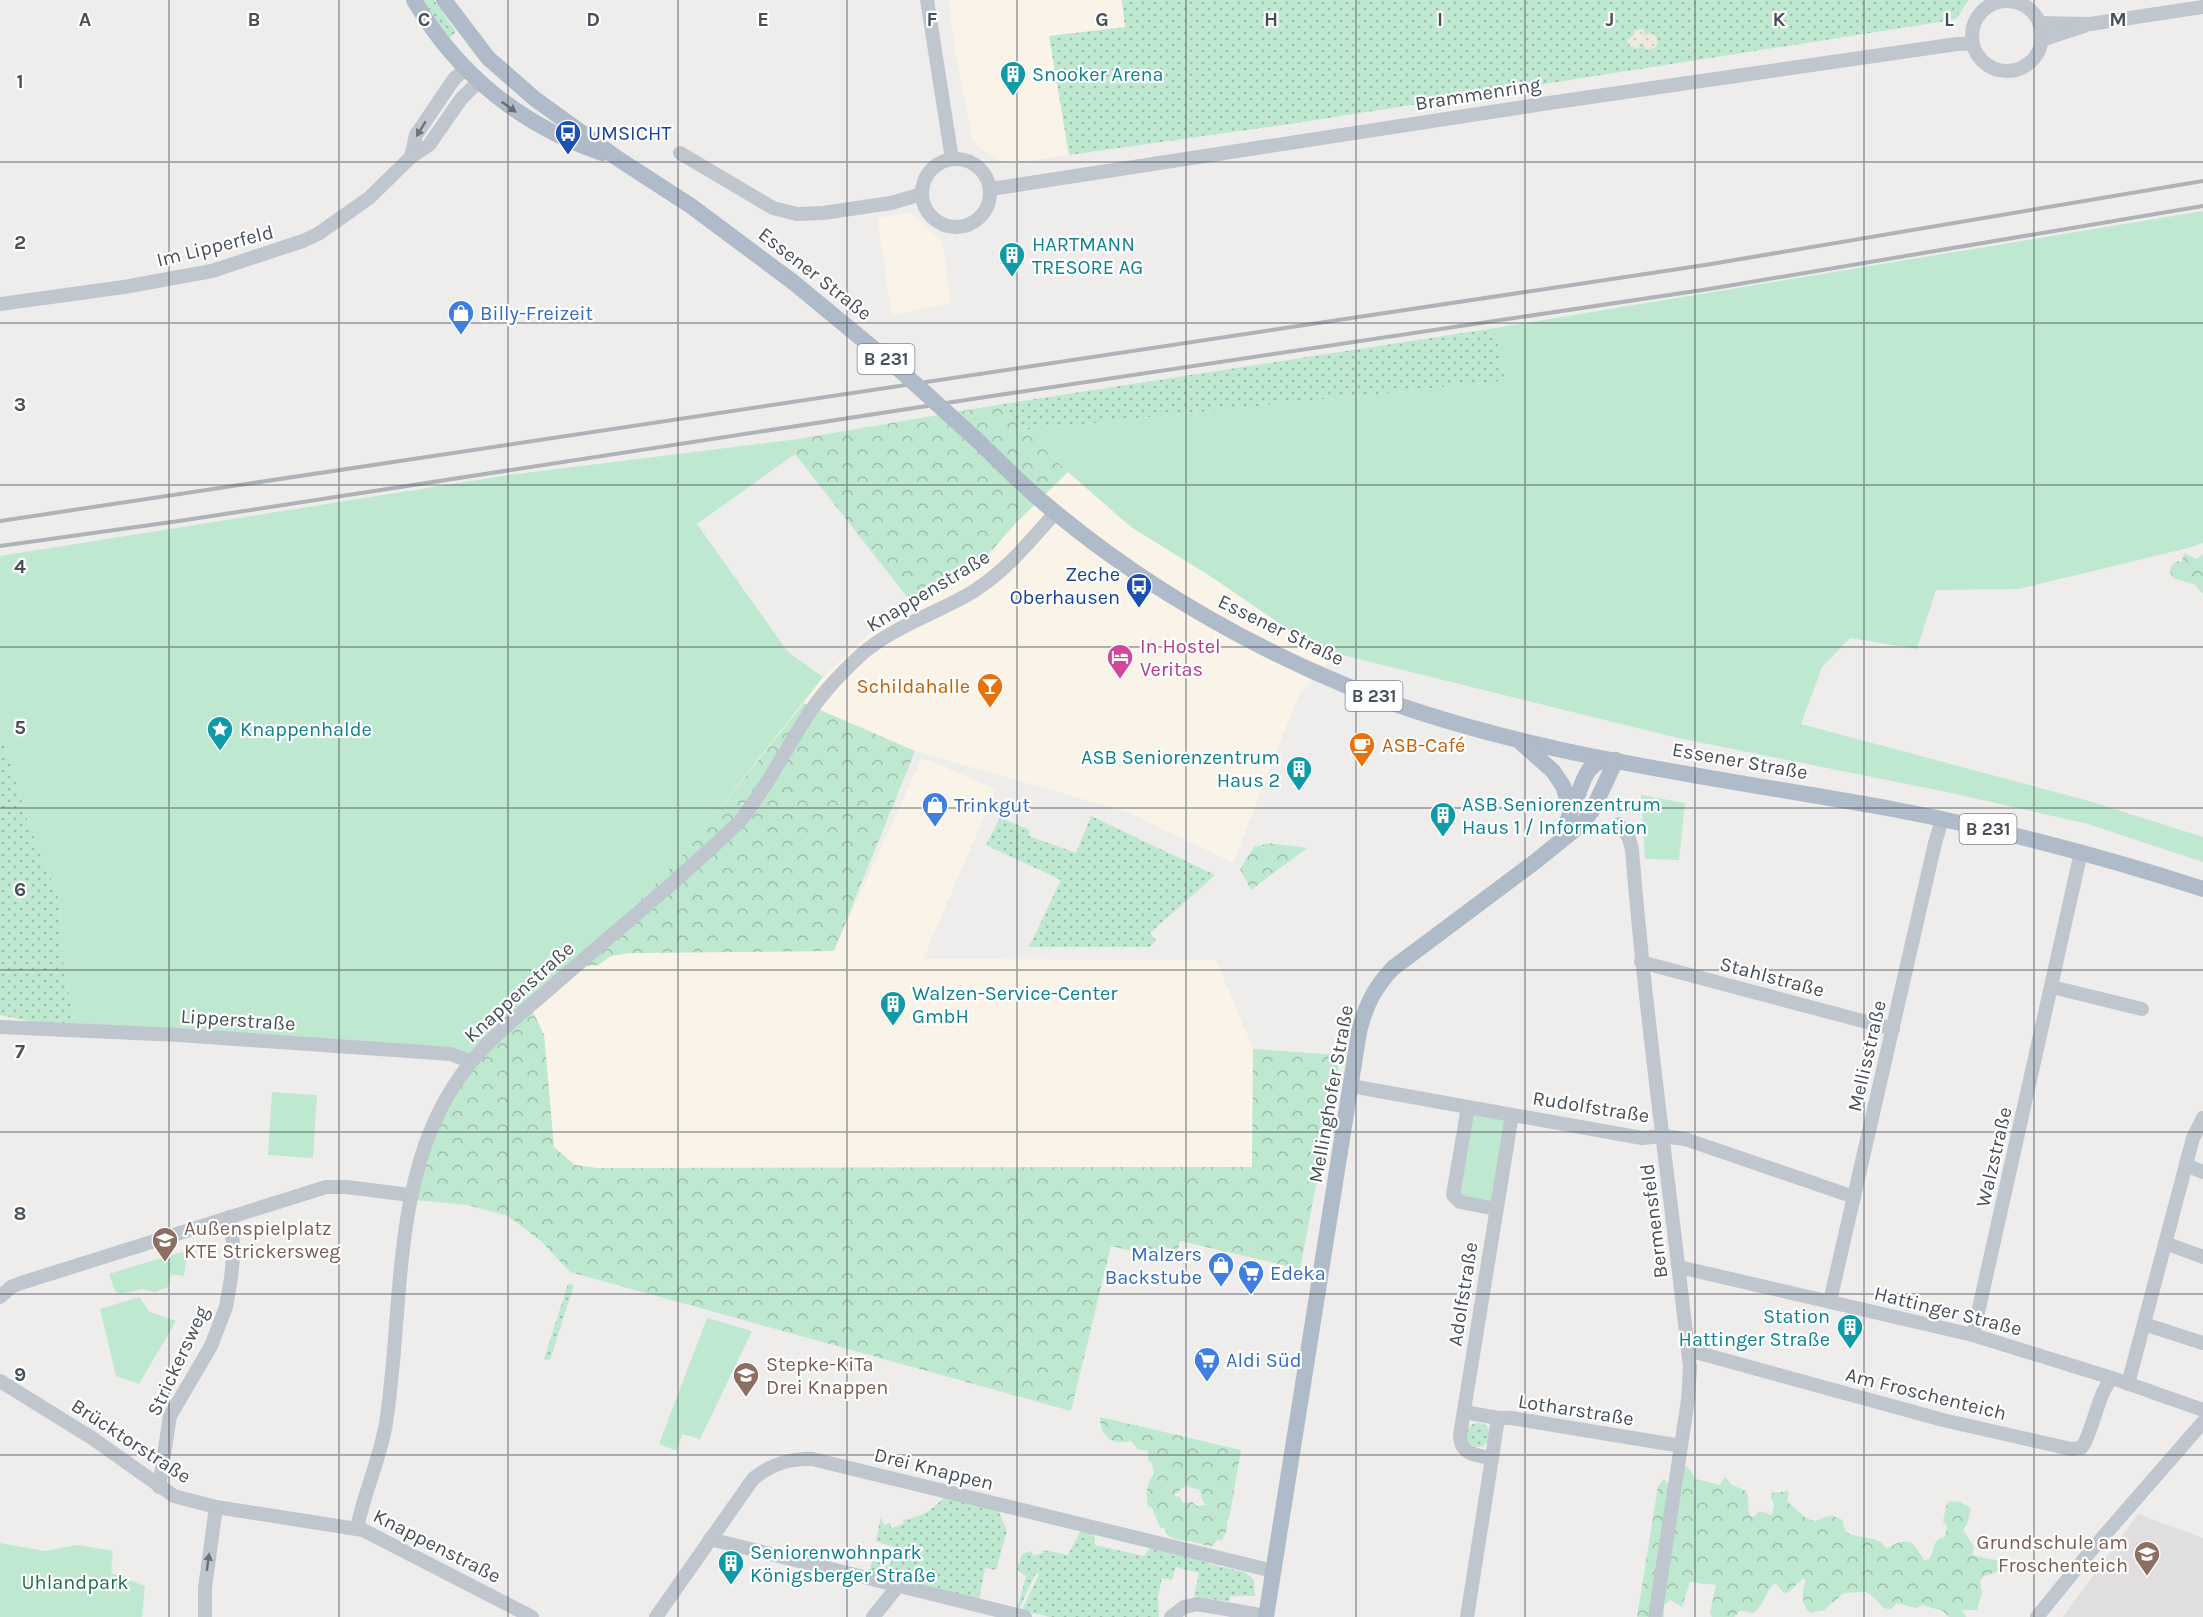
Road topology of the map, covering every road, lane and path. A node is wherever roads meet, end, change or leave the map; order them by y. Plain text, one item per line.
1 (414, 0) edge
2 (444, 0) edge
3 (927, 0) edge
4 (2203, 7) edge
5 (2039, 23) junction
6 (2090, 24) junction
7 (2041, 40) junction
8 (1972, 44) junction
9 (488, 58) junction
10 (465, 69) junction
11 (478, 82) junction
12 (680, 153) dead end
13 (411, 157) junction
14 (617, 158) junction
15 (952, 159) junction
16 (991, 189) junction
17 (922, 194) junction
18 (0, 304) edge
19 (1056, 512) junction
20 (1518, 739) junction
21 (1616, 760) junction
22 (1571, 811) junction
23 (1942, 820) junction
24 (1619, 824) dead end
25 (1560, 841) junction
26 (2082, 852) junction
27 (2203, 889) edge
28 (1641, 962) junction
29 (2052, 987) junction
30 (2142, 1009) dead end
31 (0, 1026) edge
32 (1893, 1029) junction
33 (471, 1062) junction
34 (1351, 1086) junction
35 (1468, 1107) junction
36 (1512, 1115) junction
37 (2203, 1118) edge
38 (1664, 1136) junction
39 (2186, 1165) junction
40 (2203, 1172) edge
41 (410, 1196) junction
42 (1854, 1197) junction
43 (1496, 1209) junction
44 (229, 1217) junction
45 (2165, 1243) junction
46 (2203, 1257) edge
47 (1679, 1267) junction
48 (0, 1297) edge
49 (1830, 1301) junction
50 (2144, 1324) junction
51 (1973, 1335) junction
52 (2203, 1343) edge
53 (1688, 1350) junction
54 (2112, 1378) junction
55 (0, 1381) edge
56 (2128, 1384) junction
57 (2203, 1410) edge
58 (1464, 1412) junction
59 (1498, 1418) junction
60 (2203, 1422) edge
61 (1681, 1446) junction
62 (1492, 1458) junction
63 (159, 1487) junction
64 (216, 1507) junction
65 (357, 1528) junction
66 (710, 1539) junction
67 (1273, 1571) junction
68 (898, 1586) junction
69 (205, 1617) edge
70 (532, 1617) edge
71 (656, 1617) edge
72 (873, 1617) edge
73 (1024, 1617) edge
74 (1171, 1617) edge
75 (1266, 1617) edge
76 (1467, 1617) edge
77 (1654, 1617) edge
78 (2037, 1617) edge

1 - 10 main road, Essener Straße / B 231
2 - 9 main road, Essener Straße / B 231
3 - 15 street
4 - 6 street
5 - 6 street
5 - 7 street
5 - 8 street
6 - 7 street
7 - 8 street
8 - 16 street, Brammenring
9 - 10 main road
9 - 11 main road
9 - 14 main road, Essener Straße / B 231
10 - 11 main road, Essener Straße / B 231
10 -> 13 street, Im Lipperfeld
11 - 13 street, Im Lipperfeld
11 -> 14 main road, Essener Straße / B 231
12 - 17 street
13 - 18 street, Im Lipperfeld
14 - 19 main road, Essener Straße / B 231, bridge
15 - 16 street
15 - 17 street
16 - 17 street
19 - 20 main road, Essener Straße / B 231
19 - 33 street, Knappenstraße
20 - 21 main road, Essener Straße / B 231
20 - 22 main road
21 - 22 main road
21 - 23 main road, Essener Straße / B 231
21 - 25 main road, Mellinghofer Straße
22 - 25 main road
23 - 26 main road, Essener Straße / B 231
23 - 32 street, Mellisstraße
24 - 28 street, Bermensfeld
25 - 34 main road, Mellinghofer Straße
26 - 27 main road, Essener Straße / B 231
26 - 29 street, Walzstraße
28 - 32 street, Stahlstraße
28 - 38 street, Bermensfeld
29 - 30 street
29 - 51 street, Walzstraße
31 - 33 street, Lipperstraße
32 - 42 street, Mellisstraße
33 - 41 street, Knappenstraße
34 - 35 street, Rudolfstraße
34 - 67 main road, Mellinghofer Straße
35 - 36 street, Rudolfstraße
35 - 43 street
36 - 38 street, Rudolfstraße
36 - 43 street, Adolfstraße
37 - 39 street
38 - 42 street, Rudolfstraße
38 - 47 street, Bermensfeld
39 - 40 street
39 - 45 street
41 - 44 street
41 - 65 street, Knappenstraße
42 - 49 street, Mellisstraße
43 - 58 street, Adolfstraße
44 - 48 street
44 - 63 street, Strickersweg
45 - 46 street
45 - 50 street
47 - 49 street, Hattinger Straße
47 - 53 street, Bermensfeld
49 - 51 street, Hattinger Straße
50 - 52 street
50 - 56 street
51 - 54 street, Hattinger Straße
53 - 54 street, Am Froschenteich
53 - 61 street, Bermensfeld
54 - 56 street, Hattinger Straße
55 - 63 street, Brücktorstraße
56 - 57 street, Hattinger Straße
58 - 59 street, Lotharstraße
58 - 62 street, Adolfstraße
59 - 61 street, Lotharstraße
59 - 62 street
60 - 78 street
61 - 77 street, Bermensfeld
62 - 76 street
63 - 64 street, Brücktorstraße
64 - 65 street, Brücktorstraße
69 -> 64 street
65 - 70 street, Knappenstraße
66 - 67 street, Drei Knappen
66 - 68 street
66 - 71 street, Drei Knappen
67 - 75 main road, Mellinghofer Straße
68 - 72 street
68 - 73 street
74 - 75 street

